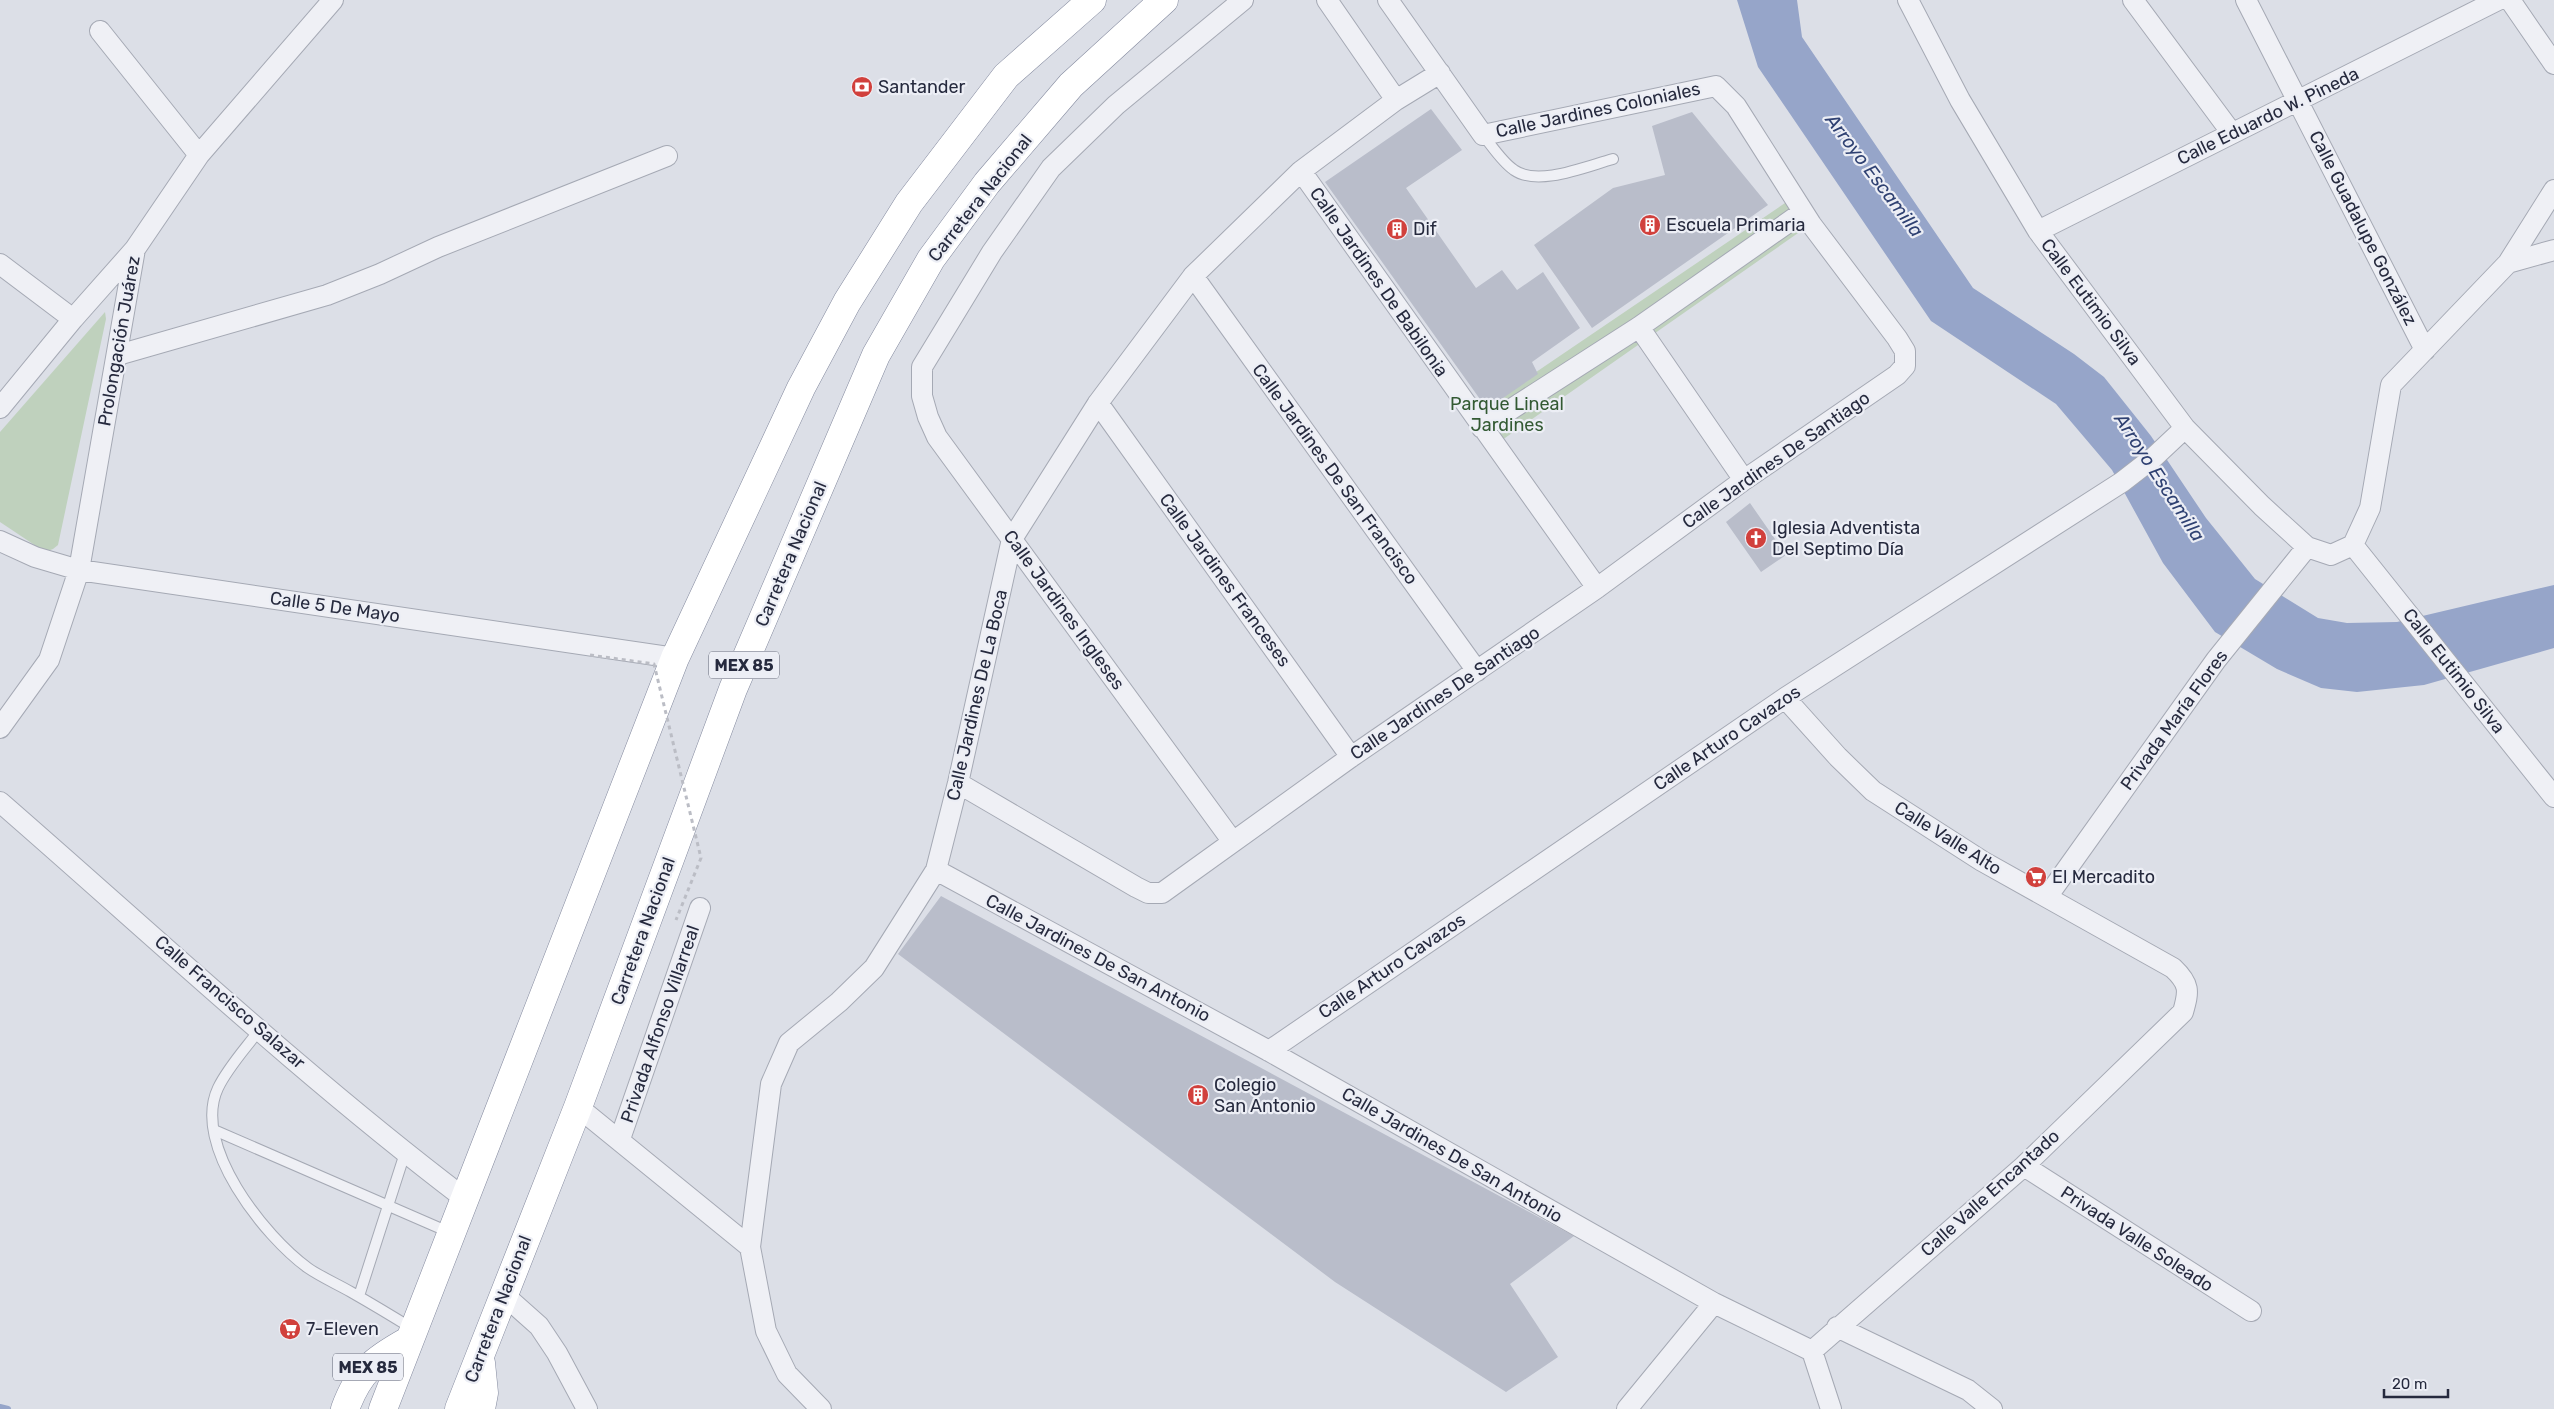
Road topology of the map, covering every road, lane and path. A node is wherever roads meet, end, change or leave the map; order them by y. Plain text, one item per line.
1 (333, 0) edge
2 (1092, 0) edge
3 (1164, 0) edge
4 (1243, 0) edge
5 (1327, 0) edge
6 (1388, 0) edge
7 (1908, 0) edge
8 (2133, 0) edge
9 (2246, 0) edge
10 (2498, 0) edge
11 (2510, 0) edge
12 (100, 31) dead end
13 (2554, 64) edge
14 (1440, 73) junction
15 (1396, 100) junction
16 (2298, 102) junction
17 (2231, 132) junction
18 (1483, 135) junction
19 (199, 155) junction
20 (667, 156) dead end
21 (1613, 160) dead end
22 (1301, 171) junction
23 (2554, 190) edge
24 (1803, 212) junction
25 (2038, 231) junction
26 (135, 248) junction
27 (2554, 250) edge
28 (2508, 263) junction
29 (0, 264) edge
30 (1193, 276) junction
31 (73, 319) junction
32 (1639, 327) junction
33 (2425, 350) junction
34 (1905, 351) joint
35 (118, 355) junction
36 (1098, 403) junction
37 (0, 408) edge
38 (1482, 428) junction
39 (2186, 428) junction
40 (1744, 480) junction
41 (1012, 539) junction
42 (0, 541) edge
43 (2353, 545) junction
44 (2307, 547) junction
45 (79, 570) junction
46 (1597, 588) junction
47 (590, 656) dead end
48 (675, 658) junction
49 (1477, 671) junction
50 (1785, 698) junction
51 (0, 728) edge
52 (1352, 756) junction
53 (958, 783) junction
54 (2554, 798) edge
55 (0, 802) edge
56 (1233, 842) junction
57 (936, 870) junction
58 (2047, 897) junction
59 (700, 908) dead end
60 (676, 920) dead end
61 (2185, 979) joint
62 (260, 1029) junction
63 (1269, 1050) junction
64 (578, 1107) junction
65 (214, 1130) junction
66 (620, 1139) junction
67 (405, 1153) junction
68 (2024, 1166) junction
69 (464, 1198) junction
70 (389, 1204) junction
71 (451, 1233) junction
72 (750, 1247) junction
73 (503, 1294) junction
74 (358, 1296) junction
75 (1714, 1303) junction
76 (2251, 1311) dead end
77 (1837, 1327) junction
78 (410, 1335) junction
79 (1812, 1351) junction
80 (480, 1353) junction
81 (345, 1409) edge
82 (383, 1409) edge
83 (459, 1409) edge
84 (482, 1409) edge
85 (587, 1409) edge
86 (820, 1409) edge
87 (1627, 1409) edge
88 (1831, 1409) edge
89 (1992, 1409) edge

1 - 19 street, Prolongación Juárez
2 - 48 highway, MEX 85
3 - 64 highway, Carretera Nacional / MEX 85
4 - 41 street, Calle Jardines Ingleses
5 - 15 street
6 - 14 street
7 - 25 street, Calle Eutimio Silva
8 - 17 street
9 - 16 street, Calle Guadalupe González
10 - 16 street, Calle Eduardo W. Pineda
11 - 13 street
12 - 19 street
14 - 15 street, Calle Jardines De La Boca
14 - 18 street
15 - 22 street, Calle Jardines De La Boca
16 - 17 street, Calle Eduardo W. Pineda
16 - 33 street, Calle Guadalupe González
17 - 25 street, Calle Eduardo W. Pineda
18 - 21 lane
18 - 24 street, Calle Jardines Coloniales
19 - 26 street, Prolongación Juárez
20 - 35 street
22 - 30 street, Calle Jardines De La Boca
22 - 38 street, Calle Jardines De Babilonia
23 - 28 street
24 - 32 street
24 - 34 street, Calle Jardines Coloniales
25 - 39 street, Calle Eutimio Silva
26 - 31 street
26 - 35 street, Prolongación Juárez
27 - 28 street
28 - 33 street
29 - 31 street
30 - 36 street, Calle Jardines De La Boca
30 - 49 street, Calle Jardines De San Francisco
31 - 37 street
32 - 38 street
32 - 40 street
33 - 43 street
34 - 40 street, Calle Jardines De Santiago
35 - 45 street, Prolongación Juárez
36 - 41 street, Calle Jardines De La Boca
36 - 52 street, Calle Jardines Franceses
38 - 46 street, Calle Jardines De Babilonia
39 - 44 street, Calle Eutimio Silva
39 - 50 street, Calle Arturo Cavazos
40 - 46 street, Calle Jardines De Santiago
41 - 53 street, Calle Jardines De La Boca
41 - 56 street, Calle Jardines Ingleses
42 - 45 street, Calle 5 De Mayo
43 - 44 street, Calle Eutimio Silva
43 - 54 street, Calle Eutimio Silva
44 - 58 street, Privada María Flores
45 - 48 street, Calle 5 De Mayo
45 - 51 street, Prolongación Juárez
46 - 49 street, Calle Jardines De Santiago
47 - 60 path, bridge
48 - 69 highway, MEX 85
49 - 52 street, Calle Jardines De Santiago
50 - 58 street, Calle Valle Alto
50 - 63 street, Calle Arturo Cavazos
52 - 56 street, Calle Jardines De Santiago
53 - 56 street, Calle Jardines De Santiago
53 - 57 street, Calle Jardines De La Boca
55 - 62 street, Calle Francisco Salazar
57 - 63 street, Calle Jardines De San Antonio
57 - 72 street, Calle Jardines De La Boca
58 - 61 street, Calle Valle Alto
59 - 66 street, Privada Alfonso Villarreal
61 - 68 street, Calle Valle Encantado
62 - 65 lane
62 - 67 street, Calle Francisco Salazar
63 - 75 street, Calle Jardines De San Antonio
64 - 66 street
64 - 73 highway, Carretera Nacional / MEX 85
65 - 70 lane
65 - 74 lane
66 - 72 street
67 - 69 street, Calle Francisco Salazar
67 - 70 lane
68 - 76 street, Privada Valle Soleado
68 - 77 street, Calle Valle Encantado
69 - 71 highway, MEX 85
70 - 71 lane
70 - 74 lane
71 - 78 highway, MEX 85
72 - 86 street, Calle Jardines De La Boca
73 - 80 highway, Carretera Nacional / MEX 85
73 - 85 street
74 - 78 lane
75 - 79 street, Calle Jardines De San Antonio
75 - 87 street
77 - 79 street, Calle Valle Encantado
77 - 89 street
78 - 81 highway, MEX 85
78 - 82 highway, MEX 85
79 - 88 street
80 - 83 highway, Carretera Nacional / MEX 85
80 - 84 highway, MEX 85

